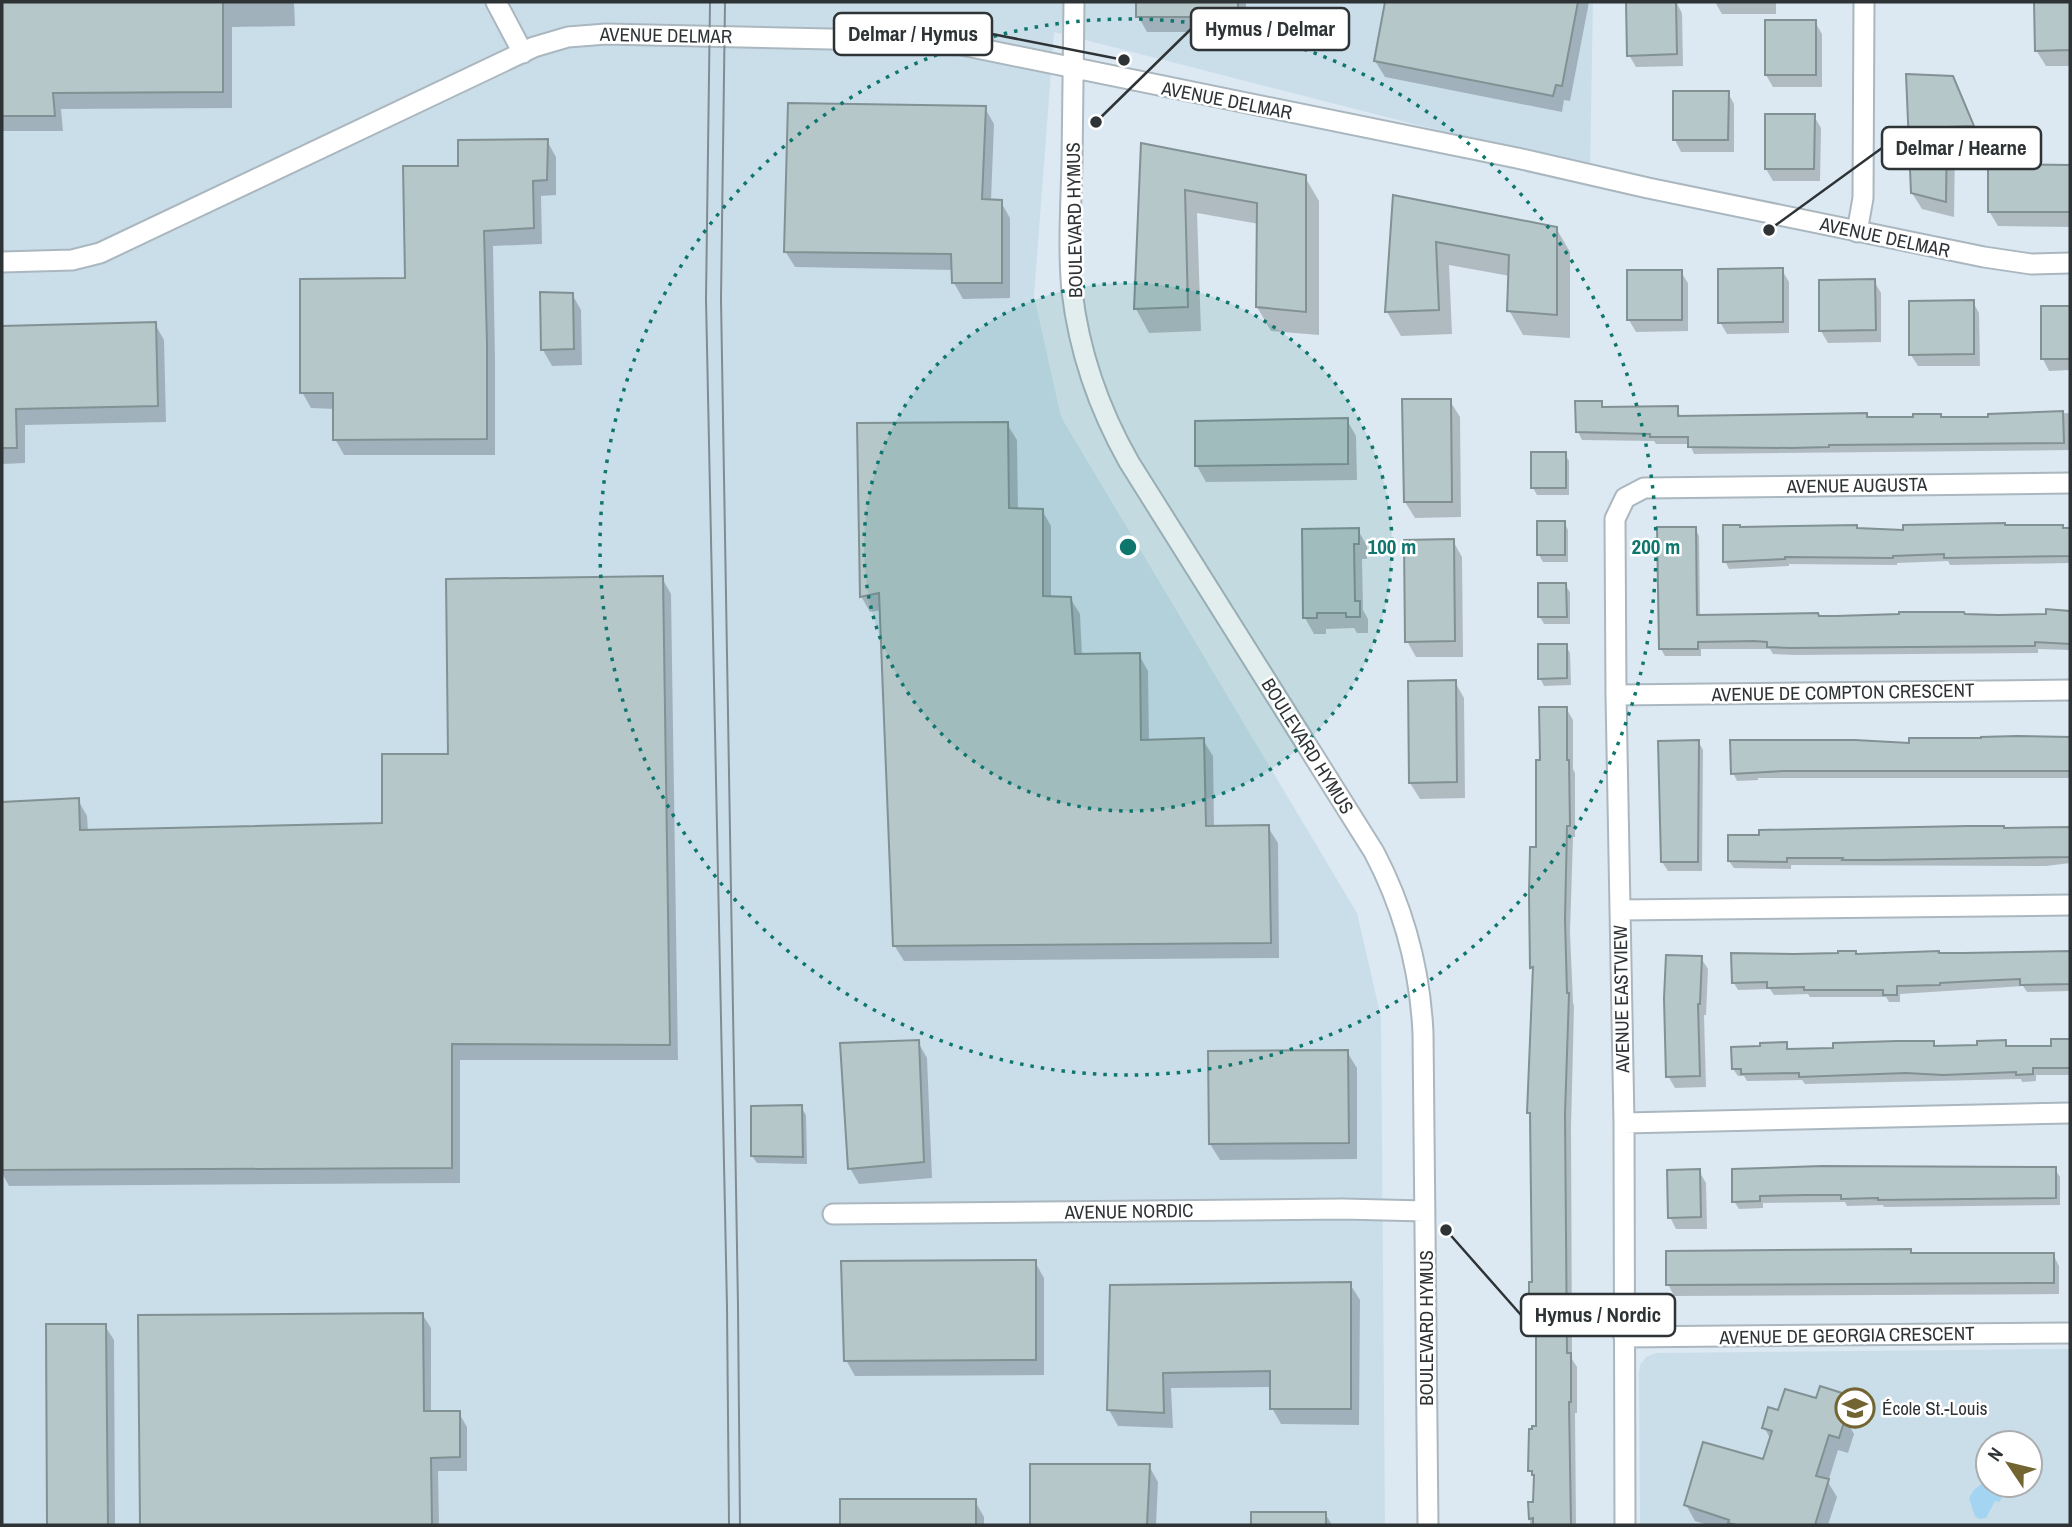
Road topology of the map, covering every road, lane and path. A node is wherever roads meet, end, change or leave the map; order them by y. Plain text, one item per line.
1 (496, 2) edge
2 (1074, 2) edge
3 (1864, 2) edge
4 (523, 53) junction
5 (1073, 68) junction
6 (1857, 232) junction
7 (2, 262) edge
8 (2070, 263) edge
9 (2070, 483) edge
10 (1644, 488) joint
11 (2070, 690) edge
12 (1616, 695) junction
13 (2070, 905) edge
14 (1620, 910) junction
15 (2070, 1113) edge
16 (1624, 1123) junction
17 (1425, 1211) junction
18 (833, 1214) dead end
19 (2070, 1333) edge
20 (1624, 1337) junction
21 (1428, 1525) edge
22 (1625, 1525) edge

1 - 4 street
2 - 5 street, BOULEVARD HYMUS
3 - 6 street
4 - 5 street, AVENUE DELMAR
4 - 7 street, AVENUE DELMAR
5 - 6 street, AVENUE DELMAR
5 - 17 street, BOULEVARD HYMUS
6 - 8 street, AVENUE DELMAR
9 - 10 street, AVENUE AUGUSTA
10 - 12 street, AVENUE EASTVIEW
11 - 12 street, AVENUE DE COMPTON CRESCENT
12 - 14 street, AVENUE EASTVIEW
13 - 14 street
14 - 16 street, AVENUE EASTVIEW
15 - 16 street
16 - 20 street, AVENUE EASTVIEW
17 - 18 street, AVENUE NORDIC
17 - 21 street, BOULEVARD HYMUS
19 - 20 street, AVENUE DE GEORGIA CRESCENT
20 - 22 street, AVENUE EASTVIEW

